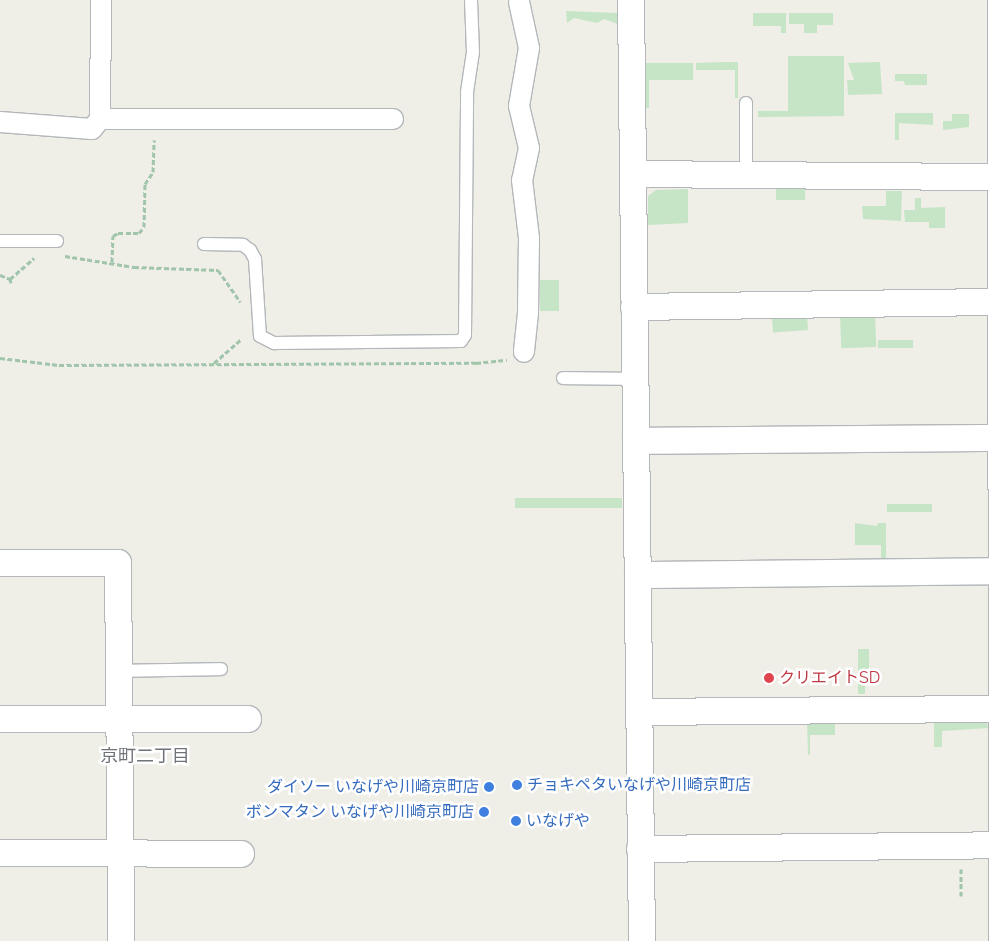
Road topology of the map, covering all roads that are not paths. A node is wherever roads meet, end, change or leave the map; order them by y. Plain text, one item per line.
1 (101, 0) edge
2 (471, 0) edge
3 (631, 0) edge
4 (1001, 0) edge
5 (519, 2) dead end
6 (746, 103) dead end
7 (100, 119) junction
8 (393, 119) dead end
9 (0, 122) edge
10 (633, 174) junction
11 (746, 175) junction
12 (1004, 177) edge
13 (0, 241) edge
14 (56, 241) dead end
15 (204, 244) dead end
16 (1004, 302) edge
17 (634, 307) junction
18 (524, 352) road end
19 (564, 378) dead end
20 (635, 379) junction
21 (1004, 401) edge
22 (1000, 438) junction
23 (636, 441) junction
24 (0, 563) edge
25 (1001, 571) junction
26 (638, 575) junction
27 (221, 669) dead end
28 (119, 671) junction
29 (1005, 709) edge
30 (639, 712) junction
31 (248, 719) dead end
32 (0, 720) edge
33 (119, 720) junction
34 (1005, 845) edge
35 (640, 849) junction
36 (0, 853) edge
37 (119, 854) junction
38 (240, 854) dead end
39 (121, 941) edge
40 (642, 941) edge
41 (1002, 941) edge

1 - 7 street
2 - 15 lane
3 - 10 street
4 - 12 street
5 - 18 street
6 - 11 lane
7 - 8 street
7 - 9 street
10 - 11 street
10 - 17 street
11 - 12 street
12 - 16 street
13 - 14 lane
16 - 17 street
16 - 21 street
17 - 20 street
19 - 20 lane
20 - 23 street
21 - 22 street
22 - 23 street
22 - 25 street
23 - 26 street
24 - 28 street
25 - 26 street
25 - 29 street
26 - 30 street
27 - 28 lane
28 - 33 street
29 - 30 street
29 - 34 street
30 - 35 street
31 - 33 street
32 - 33 street
33 - 37 street
34 - 35 street
34 - 41 street
35 - 40 street
36 - 37 street
37 - 38 street
37 - 39 street

